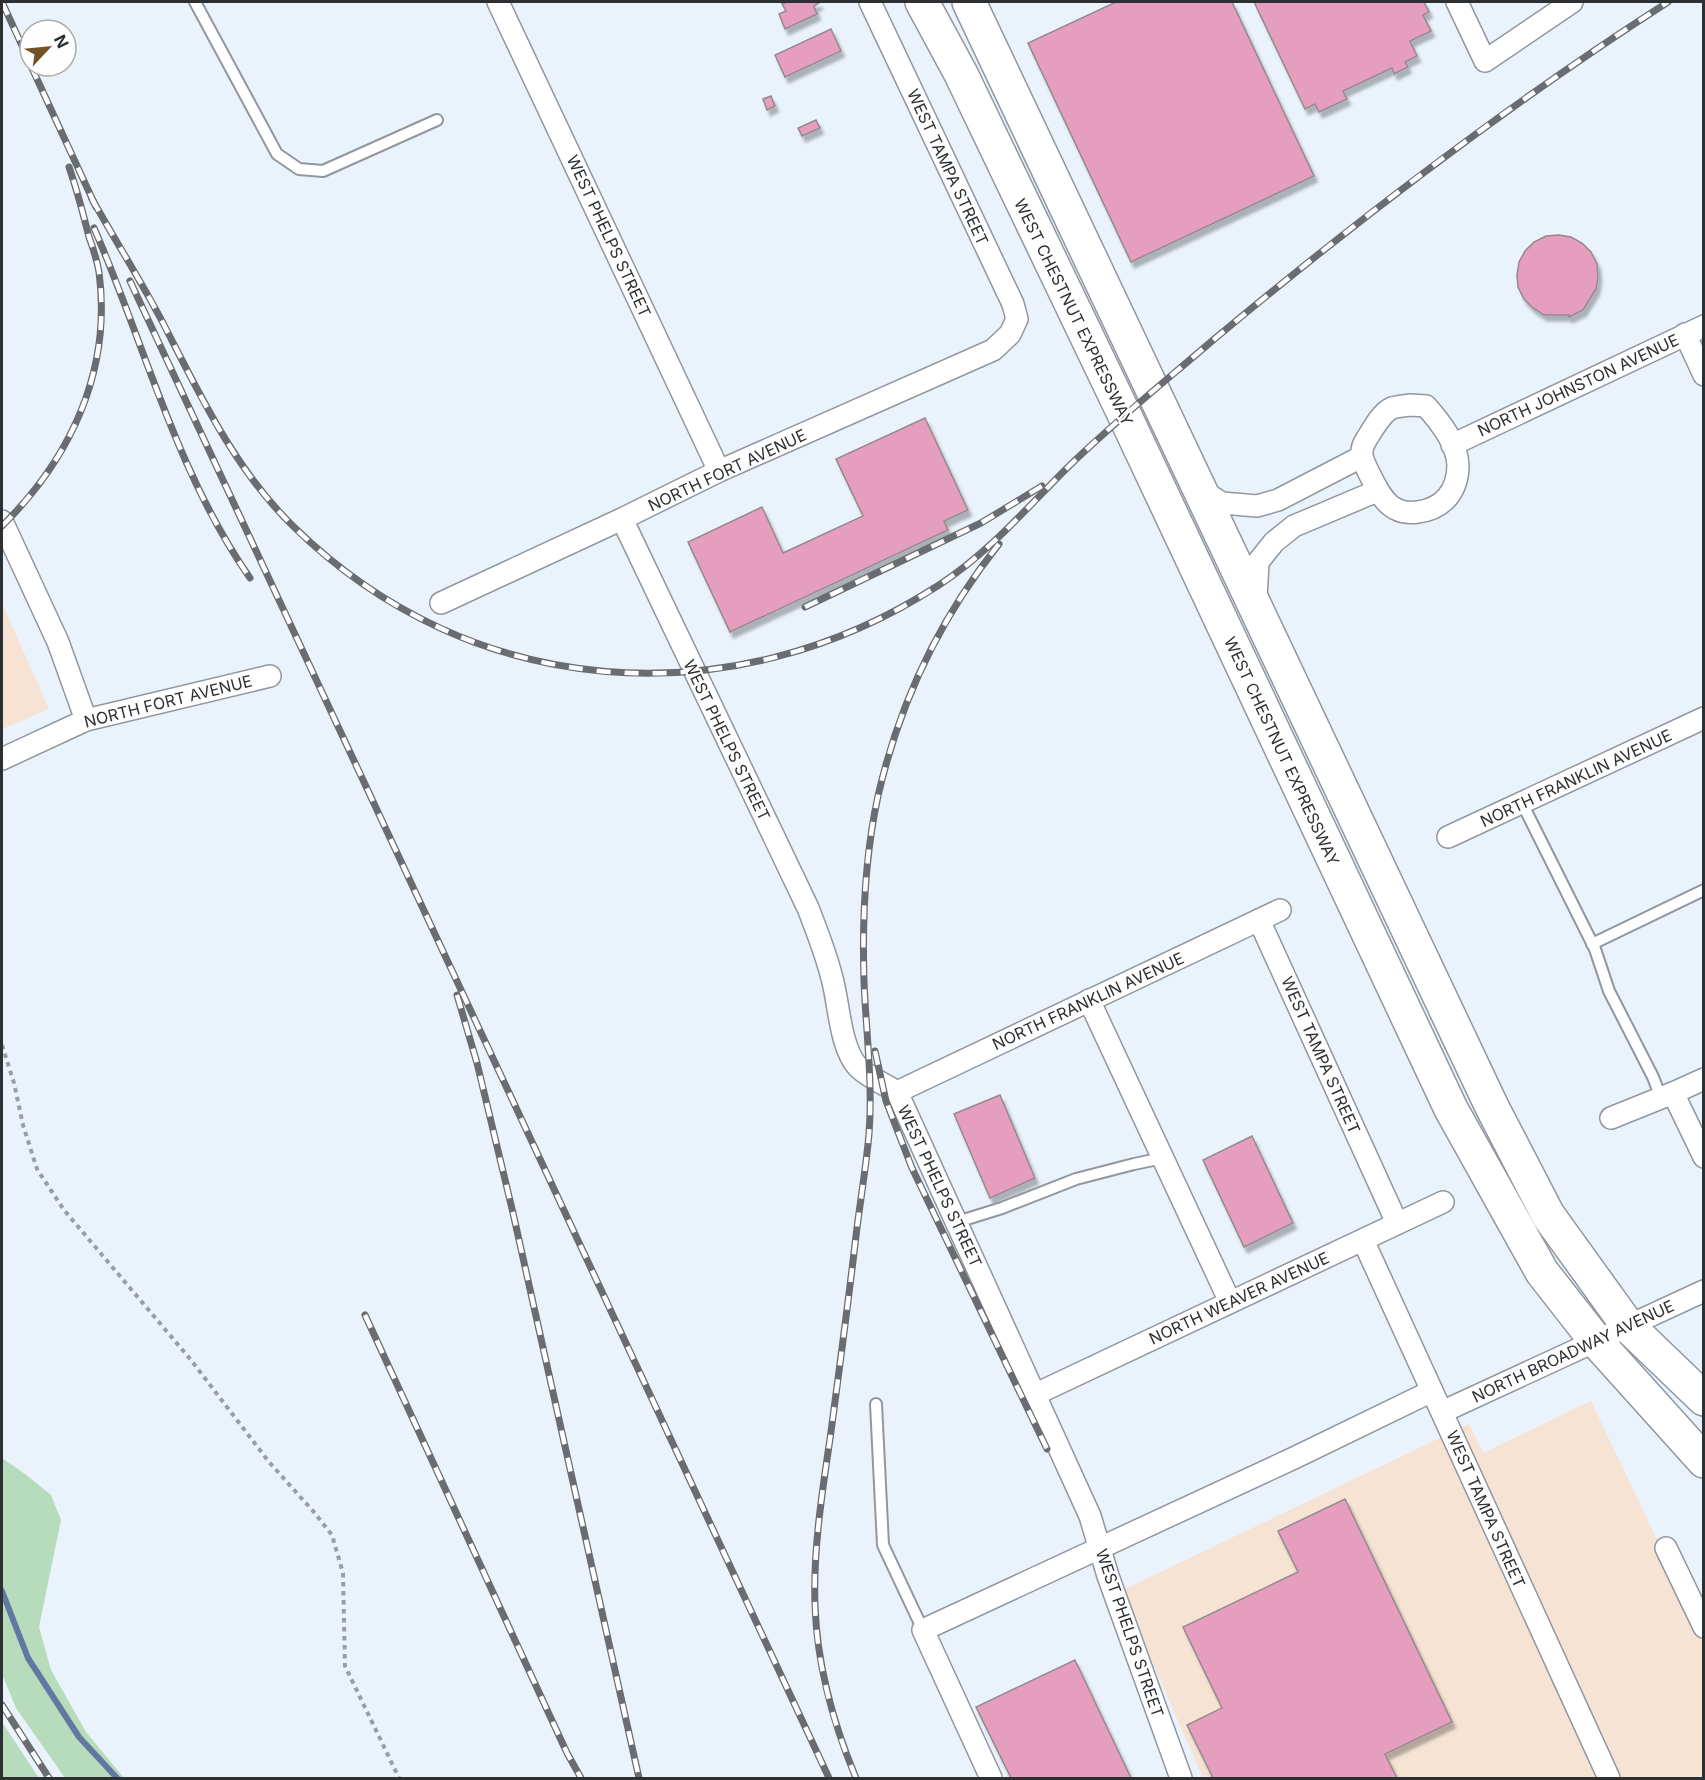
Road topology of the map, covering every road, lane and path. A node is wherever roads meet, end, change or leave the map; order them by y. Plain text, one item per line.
1 (195, 2) edge
2 (498, 2) edge
3 (870, 2) edge
4 (922, 2) edge
5 (969, 2) edge
6 (1457, 2) edge
7 (1572, 2) edge
8 (437, 120) dead end
9 (1694, 330) edge
10 (1010, 334) joint
11 (1704, 375) edge
12 (1452, 445) junction
13 (1361, 457) junction
14 (719, 471) junction
15 (1198, 488) junction
16 (1377, 491) junction
17 (622, 519) junction
18 (2, 521) edge
19 (441, 603) dead end
20 (1255, 609) junction
21 (270, 676) dead end
22 (1704, 718) edge
23 (86, 720) junction
24 (2, 759) edge
25 (1522, 803) junction
26 (1448, 837) dead end
27 (1704, 890) edge
28 (1280, 910) dead end
29 (1259, 920) junction
30 (1592, 944) junction
31 (1089, 1000) junction
32 (2, 1045) edge
33 (1704, 1079) edge
34 (897, 1092) junction
35 (1667, 1096) junction
36 (1611, 1118) dead end
37 (1704, 1157) edge
38 (1163, 1158) junction
39 (1443, 1202) dead end
40 (957, 1222) junction
41 (1397, 1223) junction
42 (1363, 1240) junction
43 (1704, 1291) edge
44 (1230, 1302) junction
45 (1628, 1326) junction
46 (1596, 1341) junction
47 (1432, 1391) junction
48 (1036, 1394) junction
49 (1704, 1399) edge
50 (876, 1404) dead end
51 (1442, 1412) junction
52 (1704, 1461) edge
53 (1666, 1548) dead end
54 (1100, 1550) junction
55 (1704, 1627) edge
56 (923, 1630) junction
57 (1600, 1776) edge
58 (399, 1779) edge
59 (992, 1779) edge
60 (1181, 1779) edge

1 - 8 lane
2 - 14 street, WEST PHELPS STREET
3 - 10 street, WEST TAMPA STREET
4 - 46 main road, WEST CHESTNUT EXPRESSWAY
5 - 15 main road
6 - 7 street
9 - 11 street
9 - 12 street, NORTH JOHNSTON AVENUE
10 - 14 street, NORTH FORT AVENUE
12 - 13 street
12 - 16 street
13 - 15 street
13 - 16 street
14 - 17 street, NORTH FORT AVENUE
15 - 20 main road
16 - 20 street
17 - 19 street, NORTH FORT AVENUE
17 - 34 street, WEST PHELPS STREET
18 - 23 street
20 - 45 main road
21 - 23 street, NORTH FORT AVENUE
22 - 25 street, NORTH FRANKLIN AVENUE
23 - 24 street, NORTH FORT AVENUE
25 - 26 street, NORTH FRANKLIN AVENUE
25 - 30 lane
27 - 30 lane
28 - 29 street, NORTH FRANKLIN AVENUE
29 - 31 street, NORTH FRANKLIN AVENUE
29 - 41 street, WEST TAMPA STREET
30 - 35 lane
31 - 34 street, NORTH FRANKLIN AVENUE
31 - 38 street
32 - 58 path
33 - 35 street
34 - 40 street, WEST PHELPS STREET
35 - 36 street
35 - 37 street
38 - 40 lane
38 - 44 street
39 - 41 street, NORTH WEAVER AVENUE
40 - 48 street, WEST PHELPS STREET
41 - 42 street, NORTH WEAVER AVENUE
42 - 44 street, NORTH WEAVER AVENUE
42 - 47 street, WEST TAMPA STREET
43 - 45 street, NORTH BROADWAY AVENUE
44 - 48 street, NORTH WEAVER AVENUE
45 - 46 street, NORTH BROADWAY AVENUE
45 - 49 main road
46 - 51 street, NORTH BROADWAY AVENUE
46 - 52 main road, WEST CHESTNUT EXPRESSWAY
47 - 51 street, WEST TAMPA STREET
47 - 54 street
48 - 54 street, WEST PHELPS STREET
50 - 56 lane
51 - 57 street, WEST TAMPA STREET
53 - 55 street
54 - 56 street
54 - 60 street, WEST PHELPS STREET
56 - 59 street

